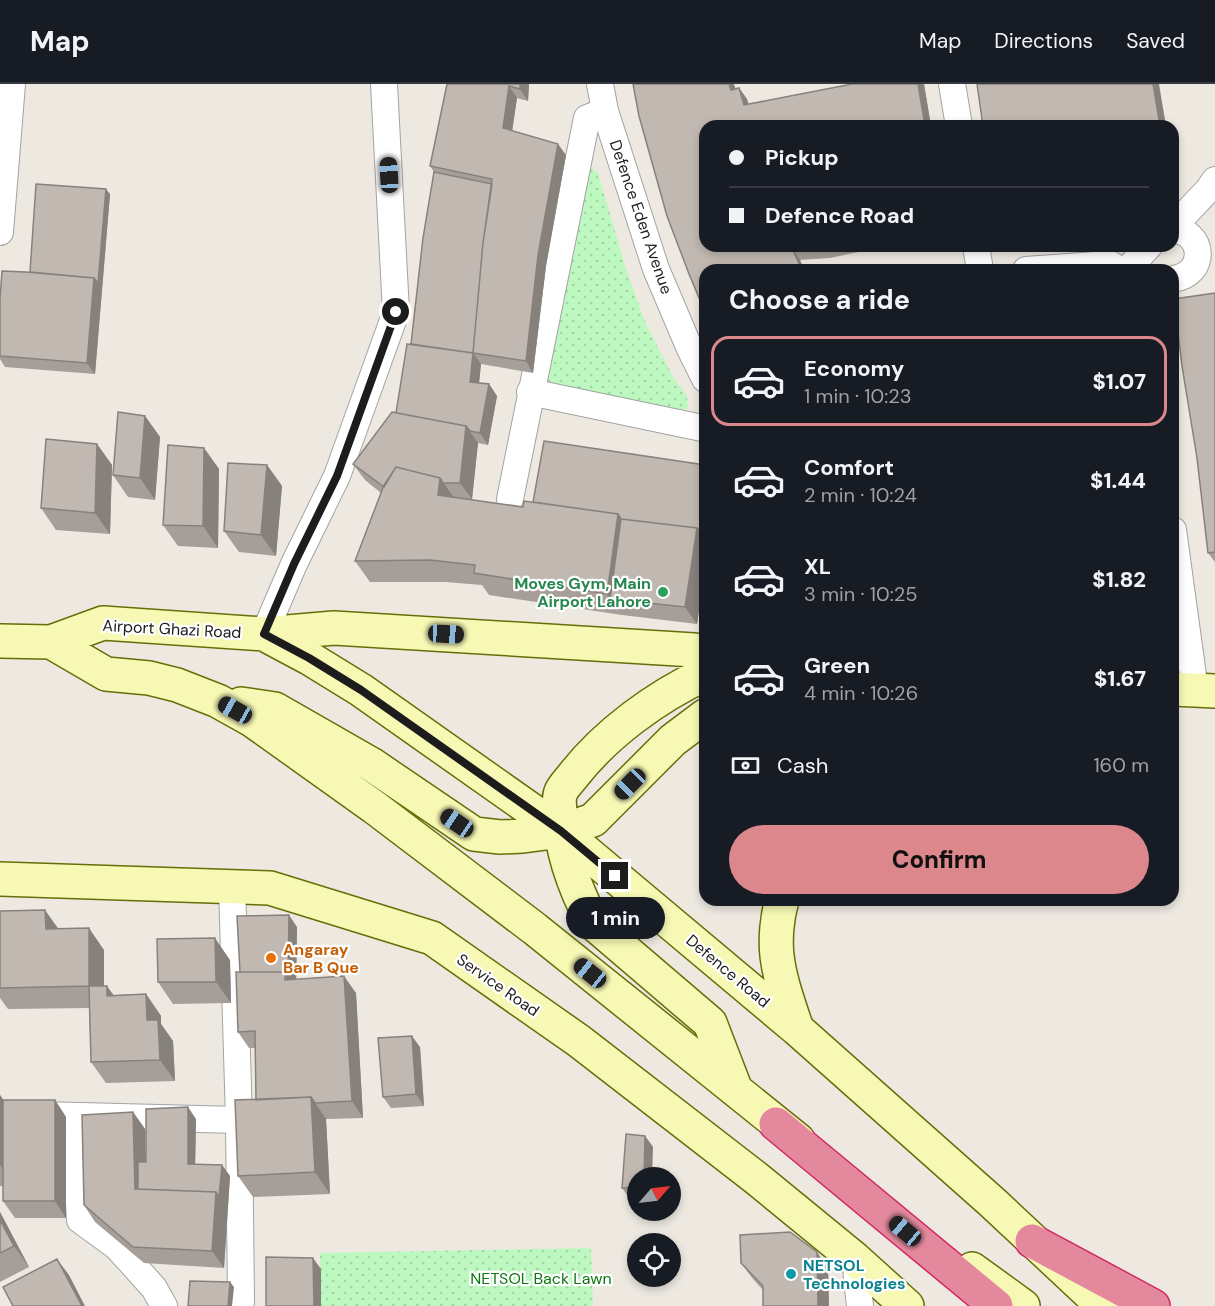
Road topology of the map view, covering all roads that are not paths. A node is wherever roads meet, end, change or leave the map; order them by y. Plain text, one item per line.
1 (12, 84) edge
2 (384, 84) edge
3 (600, 84) edge
4 (952, 84) edge
5 (605, 111) junction
6 (957, 120) edge
7 (1215, 180) edge
8 (1179, 222) edge
9 (1179, 230) edge
10 (0, 232) edge
11 (1215, 244) edge
12 (1144, 252) edge
13 (1133, 264) edge
14 (1181, 277) edge
15 (699, 367) edge
16 (530, 392) junction
17 (699, 427) edge
18 (510, 499) dead end
19 (1179, 576) edge
20 (264, 634) junction
21 (0, 641) edge
22 (51, 642) junction
23 (699, 652) edge
24 (699, 677) edge
25 (1194, 690) edge
26 (218, 701) junction
27 (699, 720) edge
28 (561, 831) junction
29 (0, 879) edge
30 (232, 886) junction
31 (780, 906) edge
32 (797, 1029) junction
33 (736, 1090) junction
34 (0, 1114) edge
35 (74, 1116) junction
36 (239, 1120) junction
37 (776, 1124) junction
38 (1032, 1241) junction
39 (855, 1259) junction
40 (241, 1302) dead end
41 (164, 1306) edge
42 (860, 1306) edge
43 (907, 1306) edge
44 (996, 1306) edge
45 (1023, 1306) edge
46 (1103, 1306) edge
47 (1154, 1306) edge

1 - 10 street
2 - 20 street
3 - 5 street, Defence Eden Avenue
4 - 6 street
5 - 15 street, Defence Eden Avenue
5 - 16 street
7 - 8 street
9 - 14 street
11 - 14 street
12 - 13 street
16 - 17 street
16 - 18 street
19 - 25 street
20 - 22 main road, Airport Ghazi Road
20 - 23 main road, Airport Ghazi Road
20 - 28 main road, Defence Road
21 - 22 main road, Airport Ghazi Road
22 - 26 main road
24 - 28 main road
26 - 28 main road
26 - 33 main road
27 - 28 main road
28 - 32 main road, Defence Road
28 - 33 main road
29 - 30 main road, Service Road
30 - 36 street
30 - 39 main road, Service Road
31 - 32 main road
32 - 38 main road, Defence Road
33 - 37 main road
34 - 35 street
35 - 36 street
35 - 41 street
36 - 40 street
37 - 44 highway
37 - 45 main road
38 - 46 main road, Defence Road
38 - 47 highway
39 - 42 street
39 - 43 main road, Service Road

